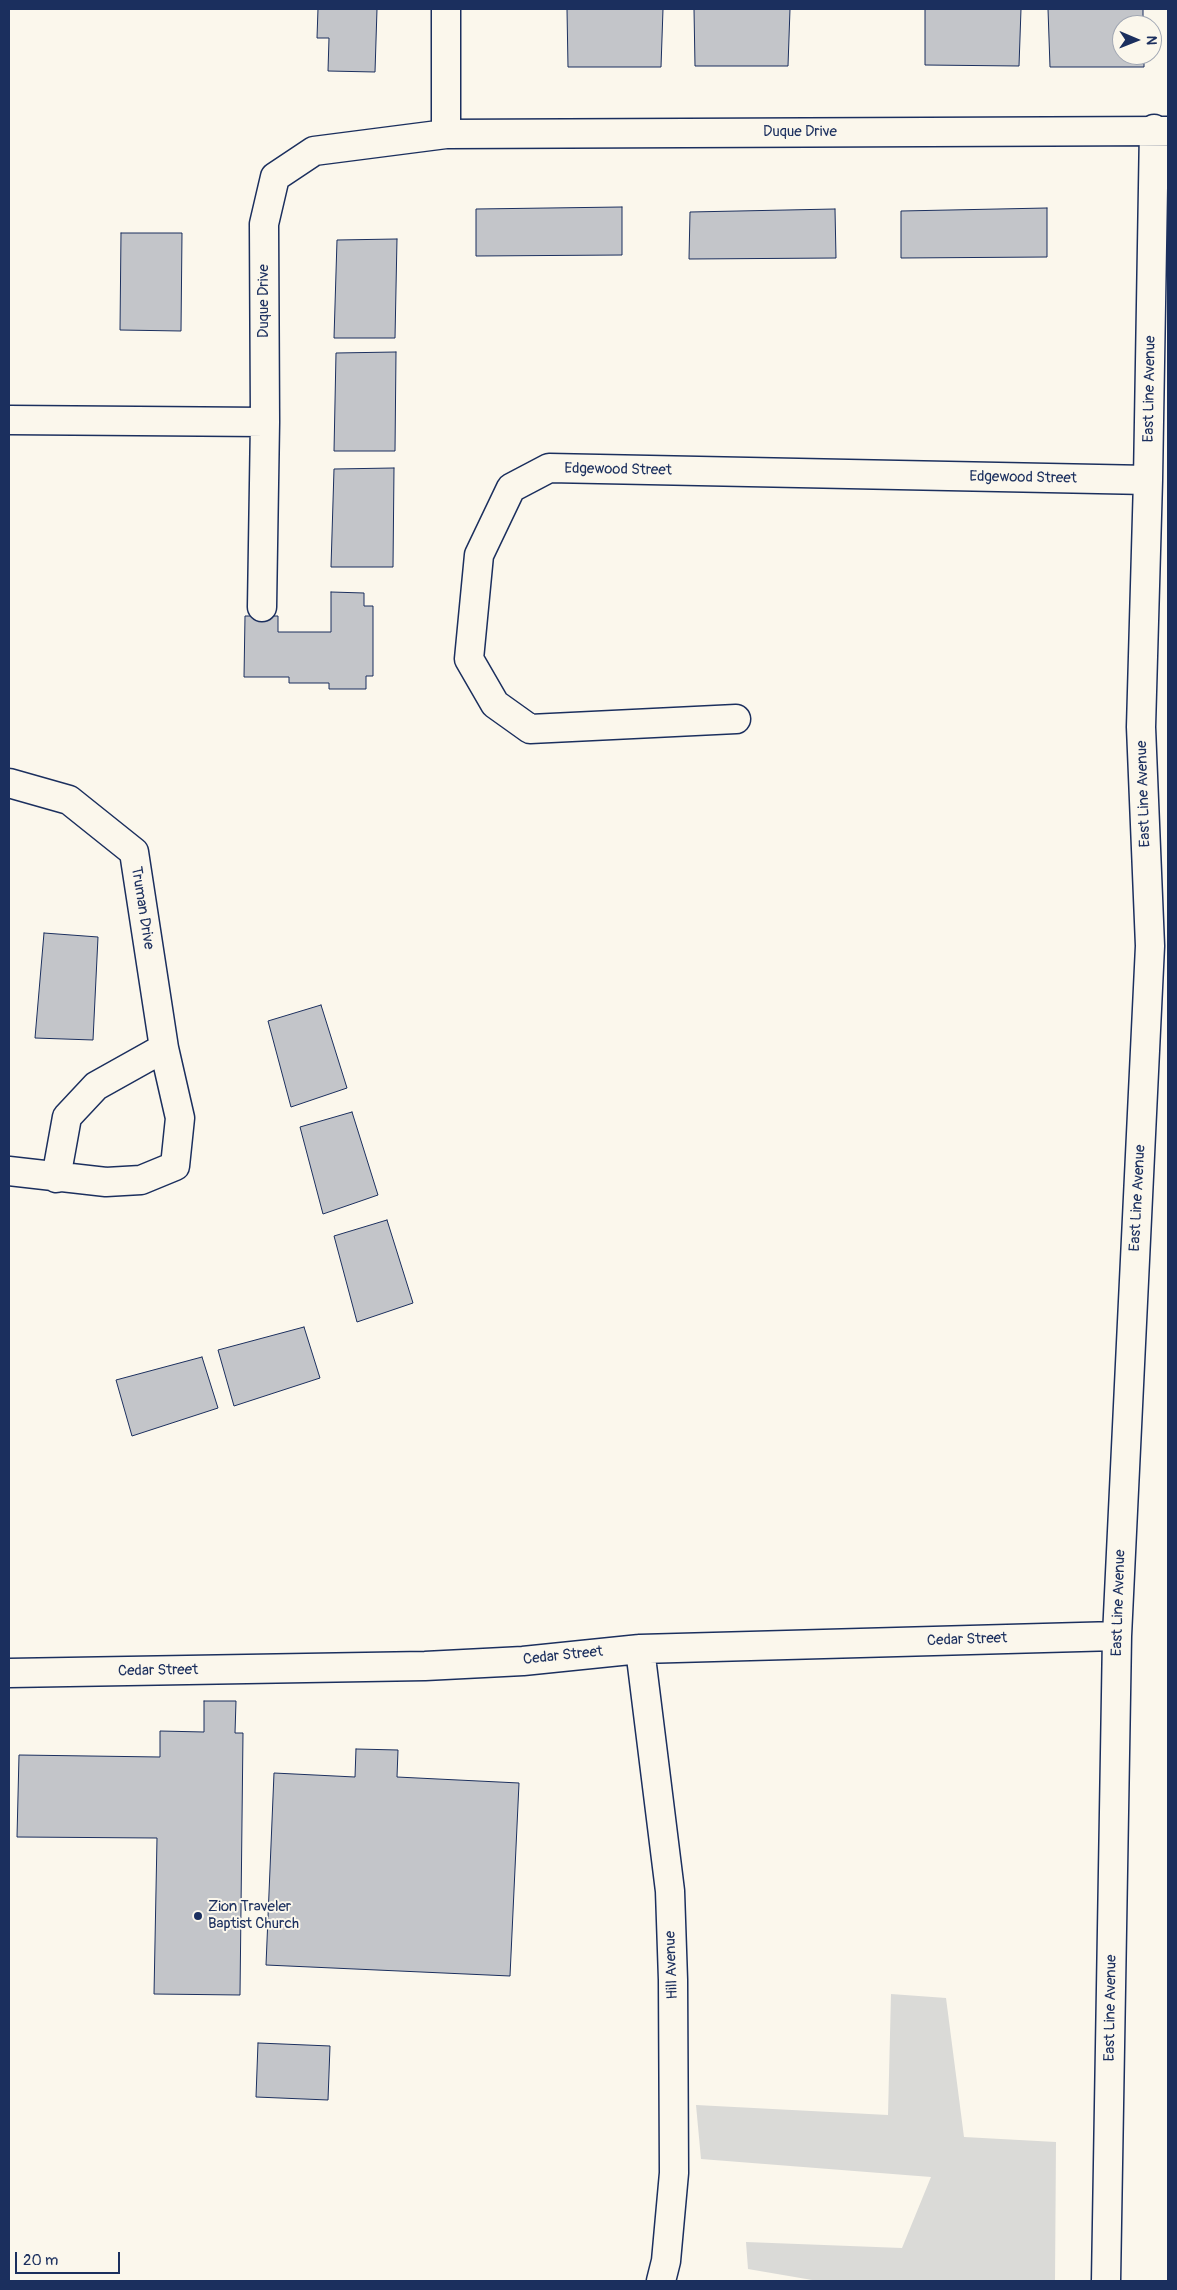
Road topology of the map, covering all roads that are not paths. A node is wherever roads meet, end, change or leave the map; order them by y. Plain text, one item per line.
1 (446, 9) edge
2 (1161, 130) edge
3 (446, 134) junction
4 (9, 420) edge
5 (265, 422) junction
6 (1148, 480) junction
7 (262, 607) dead end
8 (736, 719) dead end
9 (9, 783) edge
10 (1159, 945) edge
11 (164, 1048) junction
12 (9, 1171) edge
13 (56, 1178) junction
14 (1117, 1636) junction
15 (640, 1649) junction
16 (9, 1673) edge
17 (661, 2281) edge
18 (1106, 2281) edge

1 - 3 street
2 - 3 street, Duque Drive
2 - 6 street, East Line Avenue
3 - 5 street, Duque Drive
4 - 5 street
5 - 7 street, Duque Drive
6 - 8 street, Edgewood Street
6 - 10 street, East Line Avenue
9 - 11 street, Truman Drive
10 - 14 street, East Line Avenue
11 - 13 street
11 - 13 street, Truman Drive
12 - 13 street, Truman Drive
14 - 15 street, Cedar Street
14 - 18 street, East Line Avenue
15 - 16 street, Cedar Street
15 - 17 street, Hill Avenue

